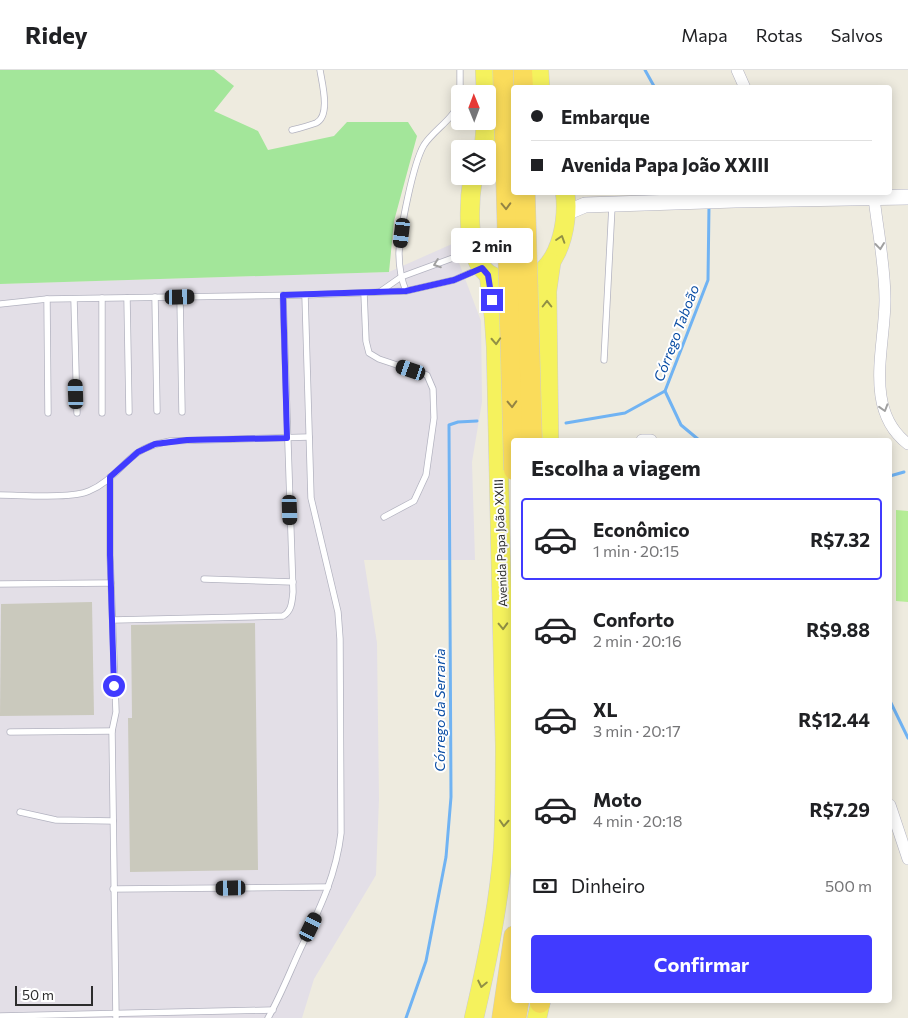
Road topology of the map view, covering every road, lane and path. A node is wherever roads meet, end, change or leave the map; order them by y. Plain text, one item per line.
1 (320, 70) edge
2 (460, 70) edge
3 (485, 70) edge
4 (502, 70) edge
5 (522, 70) edge
6 (539, 70) edge
7 (738, 70) edge
8 (460, 85) edge
9 (486, 85) edge
10 (522, 85) edge
11 (540, 85) edge
12 (744, 85) edge
13 (451, 115) edge
14 (292, 130) dead end
15 (511, 131) edge
16 (494, 140) edge
17 (471, 185) edge
18 (525, 195) edge
19 (566, 195) edge
20 (568, 195) edge
21 (813, 195) edge
22 (796, 196) edge
23 (874, 198) junction
24 (908, 198) edge
25 (612, 204) junction
26 (585, 205) junction
27 (566, 213) junction
28 (474, 250) junction
29 (551, 263) junction
30 (485, 272) junction
31 (401, 277) junction
32 (381, 291) junction
33 (406, 291) junction
34 (364, 293) junction
35 (283, 295) junction
36 (305, 295) junction
37 (155, 297) junction
38 (180, 297) junction
39 (102, 298) junction
40 (127, 298) junction
41 (47, 299) junction
42 (74, 299) junction
43 (0, 304) edge
44 (604, 360) dead end
45 (157, 411) dead end
46 (48, 412) dead end
47 (130, 412) dead end
48 (182, 412) dead end
49 (77, 413) dead end
50 (102, 413) dead end
51 (309, 437) junction
52 (287, 438) junction
53 (513, 438) edge
54 (532, 438) edge
55 (548, 438) edge
56 (908, 444) edge
57 (110, 477) junction
58 (0, 496) edge
59 (384, 517) dead end
60 (204, 579) dead end
61 (293, 582) junction
62 (111, 583) junction
63 (0, 584) edge
64 (113, 620) junction
65 (112, 731) junction
66 (10, 732) dead end
67 (892, 811) edge
68 (20, 812) dead end
69 (113, 821) junction
70 (908, 859) edge
71 (328, 886) junction
72 (114, 889) junction
73 (511, 950) edge
74 (511, 956) edge
75 (518, 1003) edge
76 (273, 1010) junction
77 (116, 1015) edge
78 (0, 1016) edge
79 (268, 1018) edge
80 (474, 1018) edge
81 (493, 1018) edge
82 (502, 1018) edge
83 (516, 1018) edge

1 - 14 lane
2 - 8 lane
3 - 9 main road
4 -> 53 highway, Avenida Papa João XXIII, bridge
5 - 10 highway
6 - 11 main road
7 - 12 street
13 - 31 lane
15 - 16 main road
17 - 28 main road, Avenida Papa João XXIII
18 - 54 highway, bridge
19 - 27 main road
20 - 26 street
21 - 22 street
21 - 23 street
22 - 25 street
23 - 24 street
23 -> 56 street
25 - 26 street
25 - 44 lane
26 - 27 street
29 -> 27 main road
28 - 30 main road, Avenida Papa João XXIII
28 -> 31 lane
29 - 30 main road
55 -> 29 main road
30 - 33 lane
30 -> 80 main road, Avenida Papa João XXIII
31 - 32 lane
31 - 33 lane
32 - 33 lane
32 - 34 lane
34 - 36 lane
34 - 59 lane
35 - 36 lane
35 - 38 lane
35 - 52 lane
36 - 51 lane
37 - 38 lane
37 - 40 lane
37 - 45 lane
38 - 48 lane
39 - 40 lane
39 - 42 lane
39 - 50 lane
40 - 47 lane
41 - 42 lane
41 - 43 lane
41 - 46 lane
42 - 49 lane
51 - 52 lane
51 - 71 lane
52 - 57 lane
52 - 61 lane
57 - 58 lane
57 - 62 lane
60 - 61 lane
61 - 64 lane
62 - 63 lane
62 - 64 lane
64 - 65 lane
65 - 66 lane
65 - 69 lane
67 - 70 street
68 - 69 lane
69 - 72 lane
71 - 72 lane
71 - 76 lane
72 - 77 lane
73 - 81 highway
74 - 82 highway
75 - 83 highway
76 - 77 lane
76 - 79 lane
77 - 78 lane

